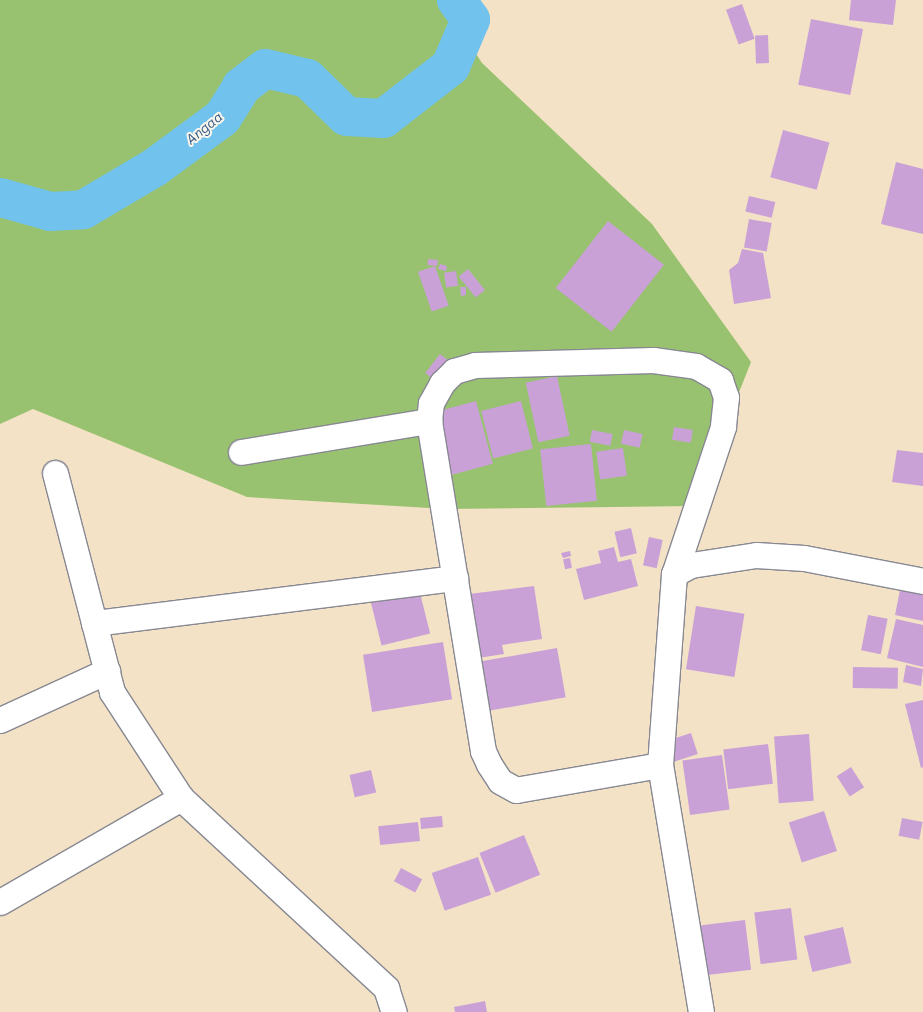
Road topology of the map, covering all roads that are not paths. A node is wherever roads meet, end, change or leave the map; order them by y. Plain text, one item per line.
1 (429, 421) junction
2 (241, 452) dead end
3 (55, 473) dead end
4 (674, 574) junction
5 (455, 578) junction
6 (923, 581) edge
7 (94, 623) junction
8 (107, 672) junction
9 (0, 720) edge
10 (660, 765) junction
11 (181, 798) junction
12 (0, 902) edge
13 (394, 1012) edge
14 (700, 1012) edge

1 - 2 street
1 - 4 street
1 - 5 street
3 - 7 street
4 - 6 street
4 - 10 street
5 - 7 street
5 - 10 street
7 - 8 street
8 - 9 street
8 - 11 street
10 - 14 street
11 - 12 street
11 - 13 street

